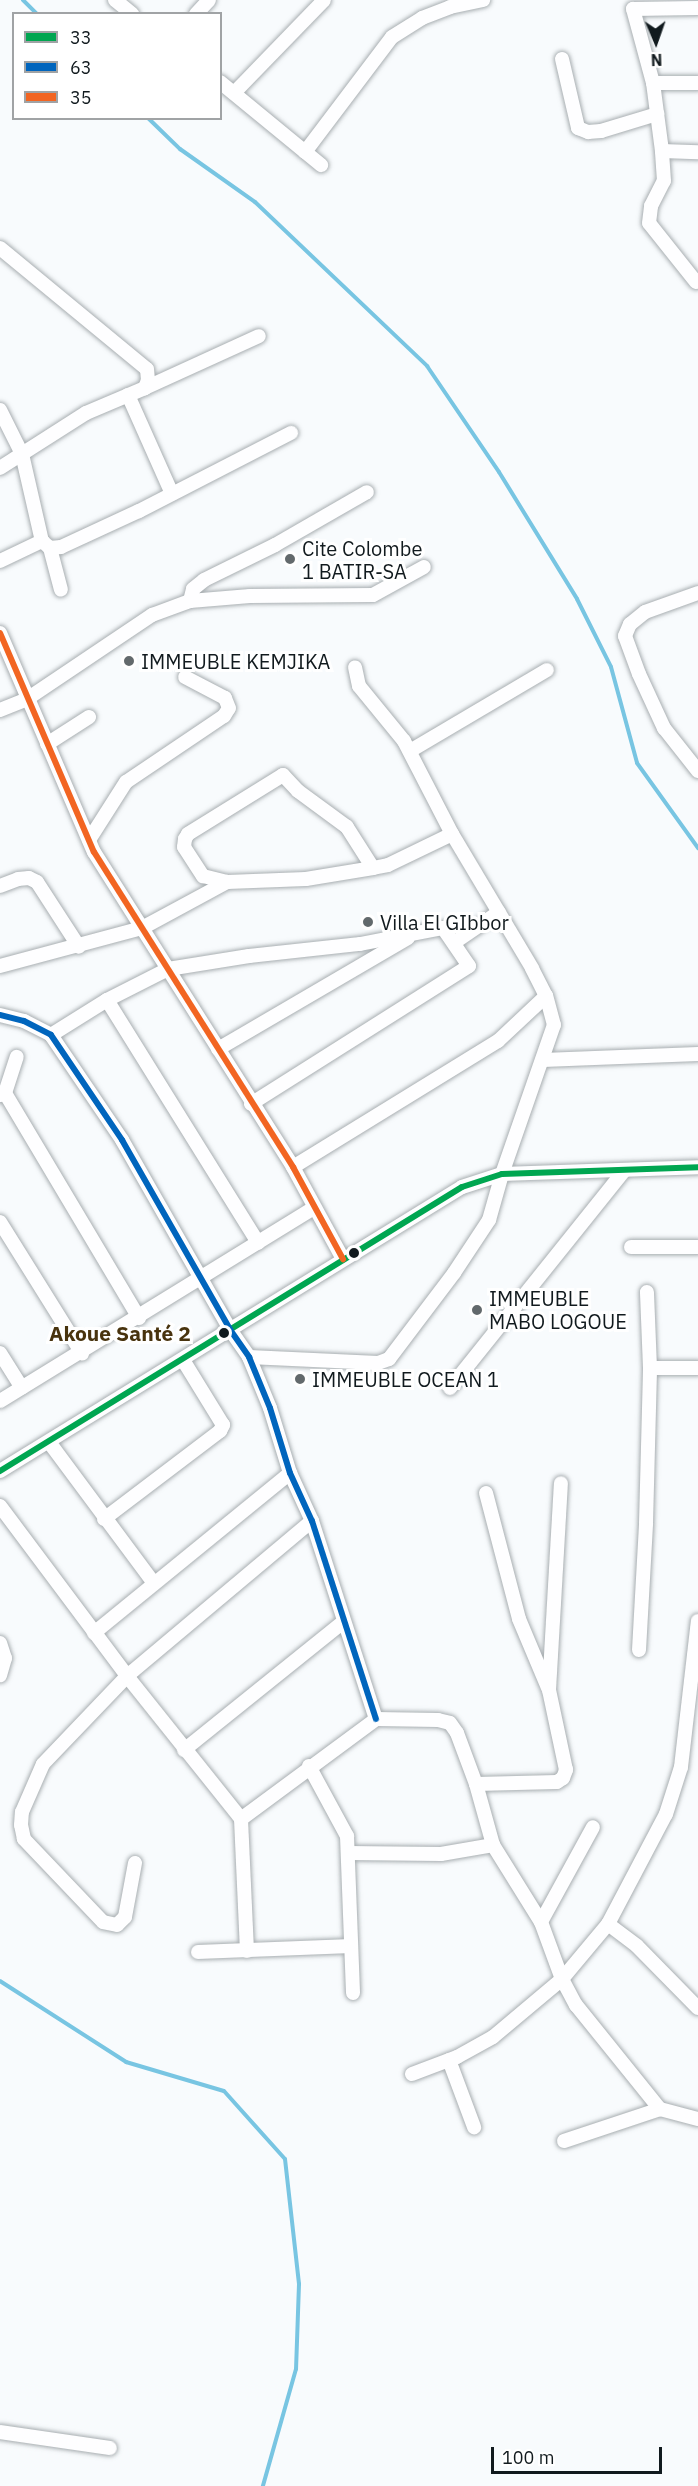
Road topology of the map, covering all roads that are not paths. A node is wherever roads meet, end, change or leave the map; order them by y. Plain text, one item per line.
1 (115, 0) edge
2 (209, 0) edge
3 (324, 0) edge
4 (483, 0) edge
5 (449, 3) edge
6 (635, 4) edge
7 (698, 8) edge
8 (130, 12) edge
9 (198, 12) edge
10 (562, 59) dead end
11 (698, 82) edge
12 (653, 83) junction
13 (222, 84) edge
14 (234, 93) junction
15 (657, 114) junction
16 (662, 151) junction
17 (305, 152) junction
18 (698, 152) edge
19 (321, 165) dead end
20 (0, 248) edge
21 (696, 282) dead end
22 (259, 336) dead end
23 (145, 388) junction
24 (128, 395) junction
25 (0, 410) edge
26 (291, 433) dead end
27 (22, 454) junction
28 (0, 468) edge
29 (368, 492) dead end
30 (172, 494) junction
31 (46, 545) junction
32 (0, 561) edge
33 (424, 567) dead end
34 (61, 590) dead end
35 (698, 593) edge
36 (190, 601) junction
37 (0, 633) edge
38 (355, 667) dead end
39 (547, 670) dead end
40 (185, 678) dead end
41 (27, 699) junction
42 (0, 710) edge
43 (89, 717) dead end
44 (47, 744) junction
45 (410, 752) junction
46 (698, 771) edge
47 (452, 834) junction
48 (89, 840) junction
49 (373, 868) junction
50 (227, 882) junction
51 (0, 886) edge
52 (499, 912) junction
53 (142, 928) junction
54 (418, 932) junction
55 (454, 942) junction
56 (79, 947) junction
57 (0, 966) edge
58 (168, 969) junction
59 (546, 996) junction
60 (108, 1000) junction
61 (0, 1015) edge
62 (51, 1035) junction
63 (218, 1049) junction
64 (698, 1054) edge
65 (17, 1057) dead end
66 (543, 1060) junction
67 (2, 1094) edge
68 (252, 1104) junction
69 (292, 1167) junction
70 (698, 1167) edge
71 (624, 1171) junction
72 (502, 1174) junction
73 (314, 1208) junction
74 (0, 1222) edge
75 (258, 1243) junction
76 (631, 1247) dead end
77 (698, 1247) edge
78 (343, 1259) junction
79 (203, 1278) junction
80 (647, 1292) dead end
81 (139, 1318) junction
82 (231, 1330) junction
83 (0, 1353) edge
84 (82, 1353) junction
85 (249, 1357) junction
86 (183, 1360) junction
87 (650, 1368) junction
88 (698, 1368) edge
89 (22, 1388) junction
90 (450, 1388) dead end
91 (0, 1401) edge
92 (50, 1442) junction
93 (0, 1471) edge
94 (290, 1473) junction
95 (561, 1483) dead end
96 (486, 1493) dead end
97 (0, 1506) edge
98 (105, 1519) junction
99 (312, 1521) junction
100 (153, 1582) junction
101 (698, 1621) edge
102 (343, 1622) junction
103 (94, 1633) junction
104 (0, 1643) edge
105 (639, 1650) dead end
106 (0, 1675) edge
107 (127, 1676) junction
108 (549, 1690) junction
109 (376, 1719) junction
110 (184, 1750) junction
111 (309, 1766) junction
112 (476, 1784) junction
113 (241, 1818) junction
114 (593, 1827) dead end
115 (493, 1845) junction
116 (348, 1853) junction
117 (135, 1863) dead end
118 (542, 1922) junction
119 (609, 1924) junction
120 (351, 1946) junction
121 (247, 1951) junction
122 (198, 1952) dead end
123 (562, 1979) junction
124 (353, 1993) dead end
125 (698, 2008) edge
126 (449, 2060) junction
127 (412, 2074) dead end
128 (660, 2109) junction
129 (698, 2120) edge
130 (474, 2127) dead end
131 (564, 2141) dead end
132 (0, 2432) edge
133 (110, 2448) dead end

1 - 8 street
2 - 9 street
3 - 14 street
4 - 5 street
5 - 17 street
6 - 7 street
6 - 12 street
10 - 15 street
11 - 12 street
12 - 15 street
13 - 14 street
14 - 17 street
15 - 16 street
16 - 18 street
16 - 21 street
17 - 19 street
20 - 23 street
22 - 23 street
23 - 24 street
24 - 27 street
24 - 30 street
25 - 27 street
26 - 30 street
27 - 28 street
27 - 31 street
29 - 36 street
30 - 31 street
31 - 32 street
31 - 34 street
33 - 36 street
35 - 46 street
36 - 41 street
37 - 41 street
38 - 45 street
39 - 45 street
40 - 48 street
41 - 42 street
41 - 44 street
43 - 44 street
44 - 48 street
45 - 47 street
47 - 49 street
47 - 52 street
48 - 53 street
49 - 50 street
49 - 50 street
50 - 53 street
51 - 56 street
52 - 55 street
52 - 59 street
53 - 56 street
53 - 58 street
54 - 55 street
54 - 58 street
54 - 63 street
55 - 68 street
56 - 57 street
58 - 60 street
58 - 63 street
59 - 66 street
59 - 69 street
60 - 62 street
60 - 75 street
61 - 62 street
62 - 79 street
63 - 68 street
64 - 66 street
65 - 67 street
66 - 72 street
67 - 81 street
68 - 69 street
69 - 73 street
70 - 71 street
71 - 72 street
71 - 90 street
72 - 78 street
72 - 85 street
73 - 75 street
73 - 78 street
74 - 84 street
75 - 79 street
76 - 77 street
78 - 82 street
79 - 81 street
79 - 82 street
80 - 87 street
81 - 84 street
82 - 85 street
82 - 86 street
83 - 89 street
84 - 89 street
85 - 94 street
86 - 92 street
86 - 98 street
87 - 88 street
87 - 105 street
89 - 91 street
92 - 93 street
92 - 98 street
94 - 99 street
94 - 100 street
95 - 108 street
96 - 108 street
97 - 103 street
98 - 100 street
99 - 102 street
99 - 107 street
100 - 103 street
101 - 119 street
102 - 109 street
102 - 110 street
103 - 107 street
104 - 106 street
107 - 110 street
107 - 117 street
108 - 112 street
109 - 111 street
109 - 112 street
110 - 113 street
111 - 113 street
111 - 116 street
112 - 115 street
113 - 121 street
114 - 118 street
115 - 116 street
115 - 118 street
116 - 120 street
118 - 123 street
119 - 123 street
119 - 125 street
120 - 121 street
120 - 124 street
121 - 122 street
123 - 126 street
123 - 128 street
126 - 127 street
126 - 130 street
128 - 129 street
128 - 131 street
132 - 133 street

